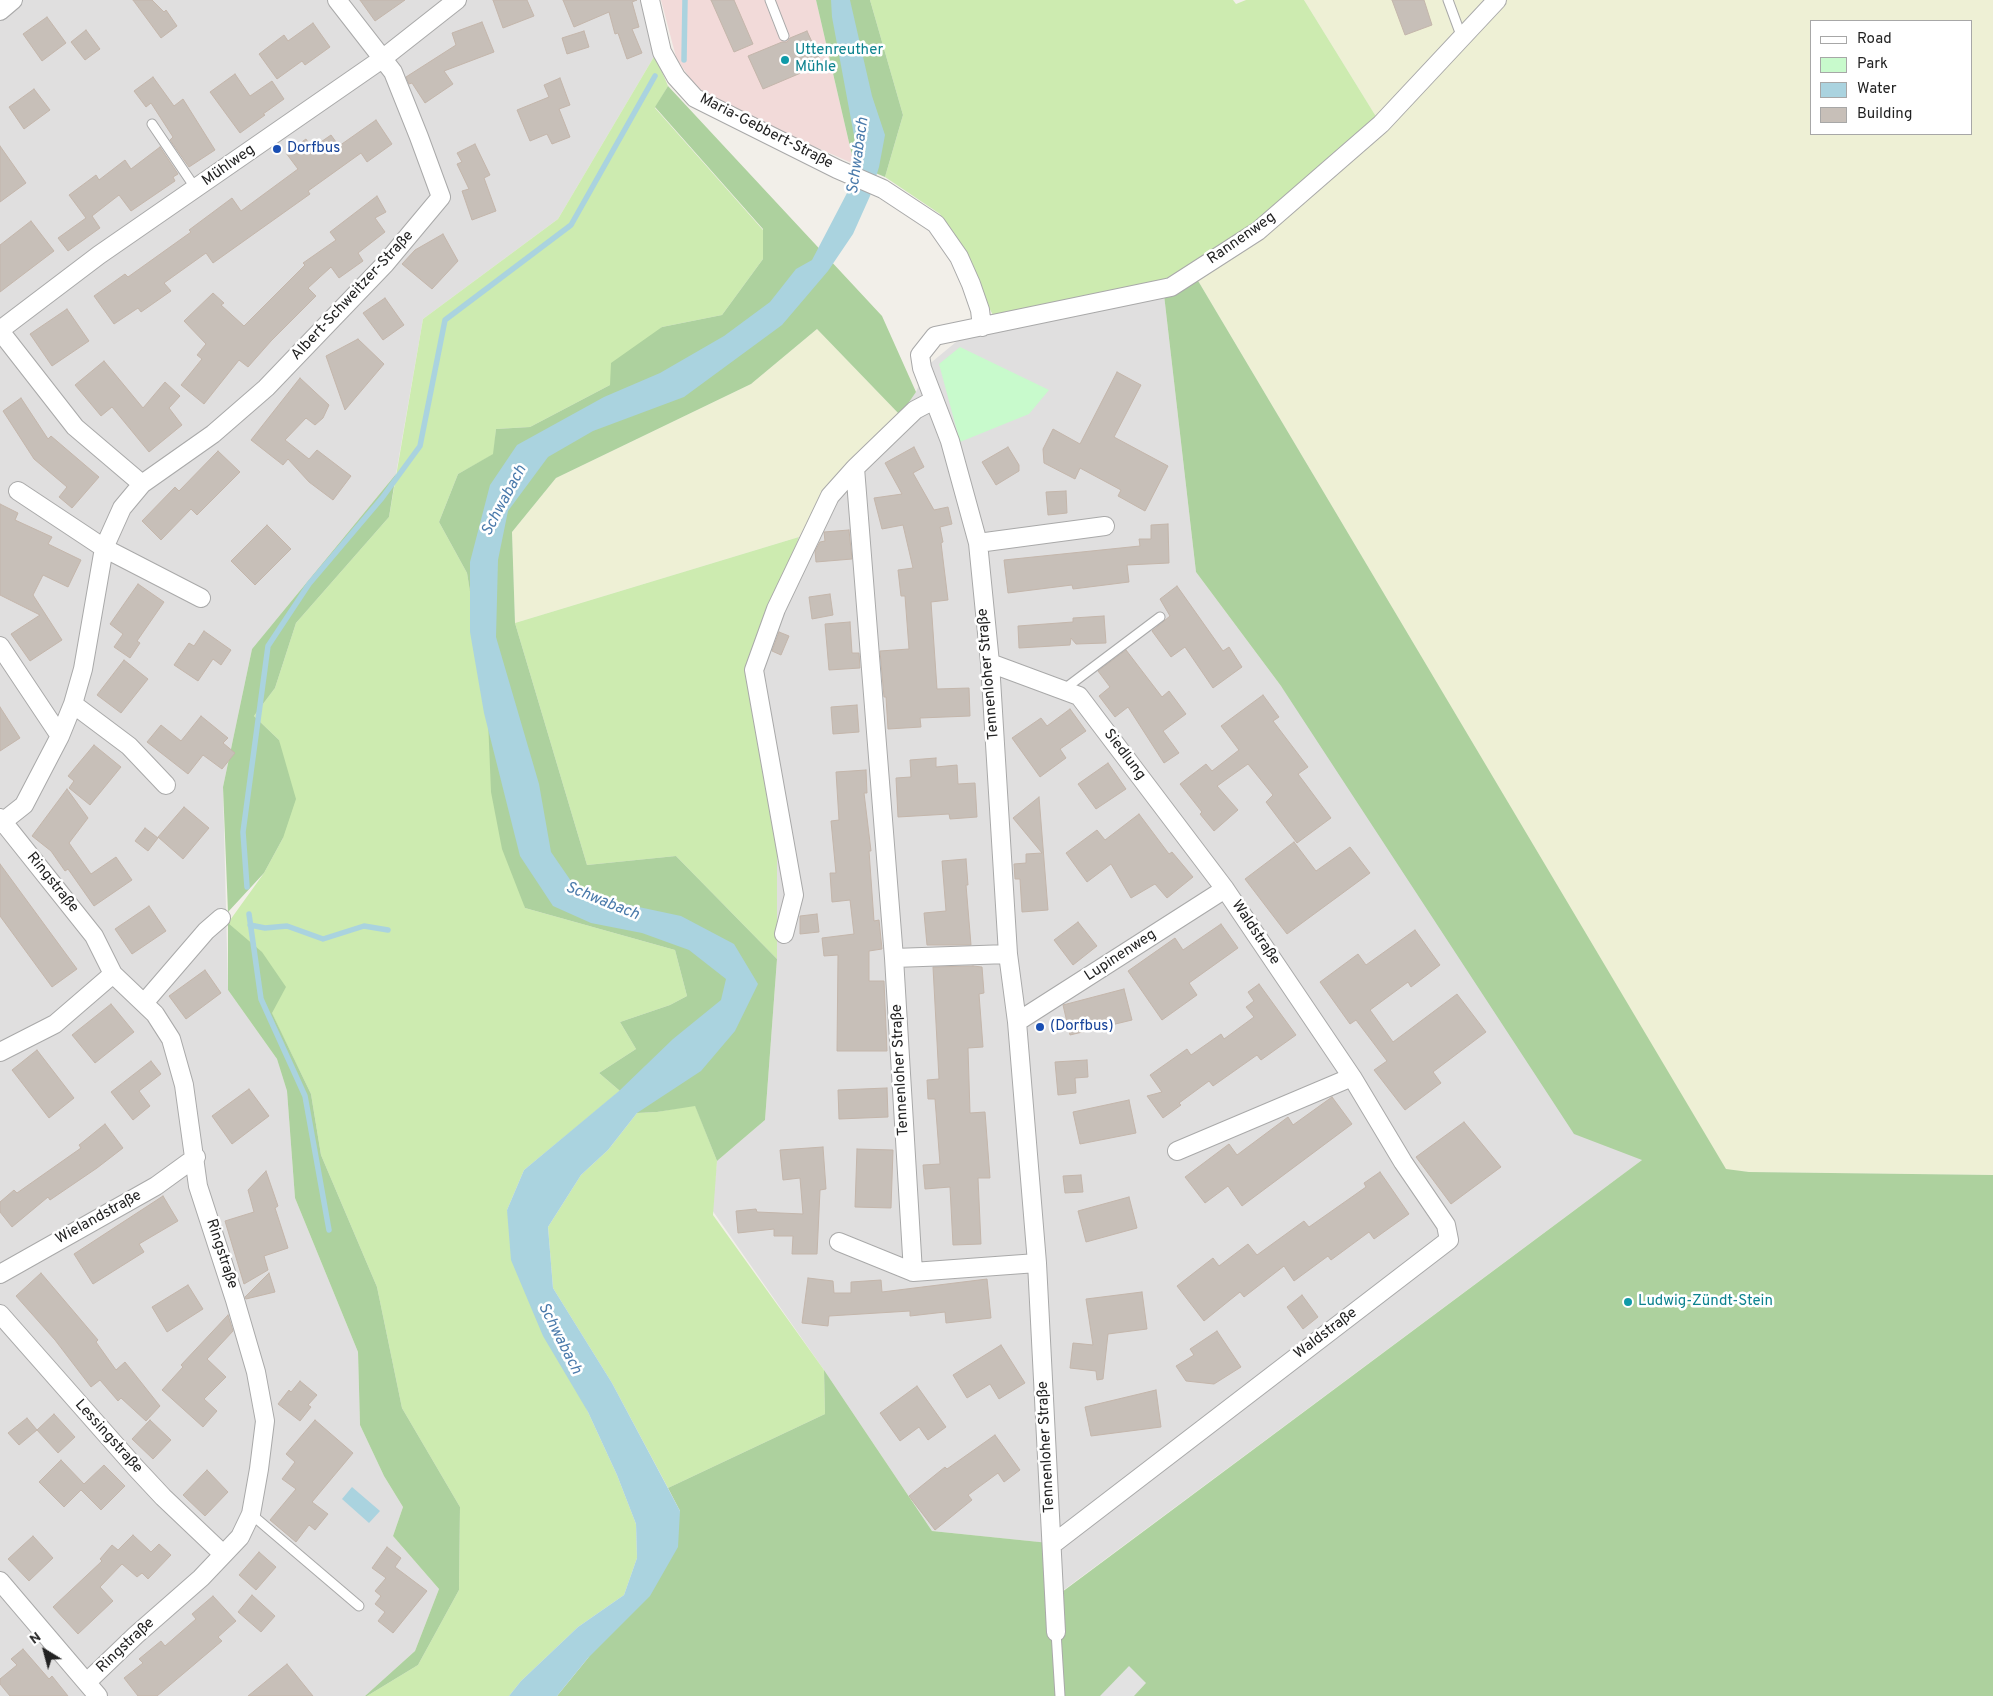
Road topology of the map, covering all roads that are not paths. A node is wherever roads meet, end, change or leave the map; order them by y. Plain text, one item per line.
1 (13, 0) edge
2 (337, 0) edge
3 (458, 0) edge
4 (650, 0) edge
5 (770, 0) edge
6 (1448, 0) edge
7 (1497, 0) edge
8 (0, 11) edge
9 (784, 36) dead end
10 (1462, 38) junction
11 (382, 59) junction
12 (152, 124) dead end
13 (196, 189) junction
14 (982, 327) junction
15 (0, 331) edge
16 (920, 355) joint
17 (934, 400) junction
18 (855, 468) junction
19 (142, 484) junction
20 (18, 491) dead end
21 (1105, 526) dead end
22 (978, 543) junction
23 (104, 548) junction
24 (201, 598) dead end
25 (1160, 617) dead end
26 (0, 646) edge
27 (990, 663) junction
28 (1062, 690) junction
29 (73, 704) junction
30 (60, 736) junction
31 (166, 785) dead end
32 (1, 822) edge
33 (1225, 889) junction
34 (220, 918) dead end
35 (784, 934) dead end
36 (1008, 954) junction
37 (894, 958) junction
38 (113, 974) junction
39 (144, 1003) junction
40 (1017, 1022) junction
41 (0, 1052) edge
42 (1352, 1078) junction
43 (1178, 1151) dead end
44 (196, 1157) junction
45 (838, 1242) dead end
46 (1037, 1263) junction
47 (913, 1272) junction
48 (0, 1274) edge
49 (0, 1314) edge
50 (251, 1514) junction
51 (1053, 1544) junction
52 (223, 1554) junction
53 (0, 1581) edge
54 (359, 1606) dead end
55 (1056, 1632) joint
56 (86, 1682) junction
57 (98, 1696) edge
58 (1060, 1696) edge

1 - 8 street
2 - 11 street
3 - 11 street, Mühlweg
4 - 14 street, Maria-Gebbert-Straße
5 - 9 lane
6 - 10 lane
7 - 10 street, Rannenweg
10 - 14 street, Rannenweg
11 - 13 street, Mühlweg
11 - 19 street, Albert-Schweitzer-Straße
12 - 13 lane
13 - 15 street, Mühlweg
14 - 16 street, Rannenweg
15 - 19 street
16 - 17 street, Tennenloher Straße
17 - 18 street
17 - 22 street, Tennenloher Straße
18 - 35 street
18 - 37 street, Tennenloher Straße
19 - 23 street, Albert-Schweitzer-Straße
20 - 23 street
21 - 22 street
22 - 27 street, Tennenloher Straße
23 - 24 street
23 - 29 street, Albert-Schweitzer-Straße
25 - 28 lane
26 - 30 street
27 - 28 street, Siedlung
27 - 36 street, Tennenloher Straße
28 - 33 street, Siedlung
29 - 30 street, Albert-Schweitzer-Straße
29 - 31 street
30 - 32 street, Albert-Schweitzer-Straße
32 - 38 street, Ringstraße
33 - 40 street, Lupinenweg
33 - 42 street, Waldstraße
34 - 39 street
36 - 37 street
36 - 40 street, Tennenloher Straße
37 - 47 street, Tennenloher Straße
38 - 39 street, Ringstraße
38 - 41 street
39 - 44 street, Ringstraße
40 - 46 street, Tennenloher Straße
42 - 43 street
42 - 51 street, Waldstraße
44 - 48 street, Wielandstraße
44 - 50 street, Ringstraße
45 - 47 street
46 - 47 street
46 - 51 street, Tennenloher Straße
49 - 52 street, Lessingstraße
50 - 52 street, Ringstraße
50 - 54 lane
51 - 55 street, Tennenloher Straße
52 - 56 street, Ringstraße
53 - 56 street, Ringstraße
55 - 58 lane
56 - 57 street, Ringstraße

